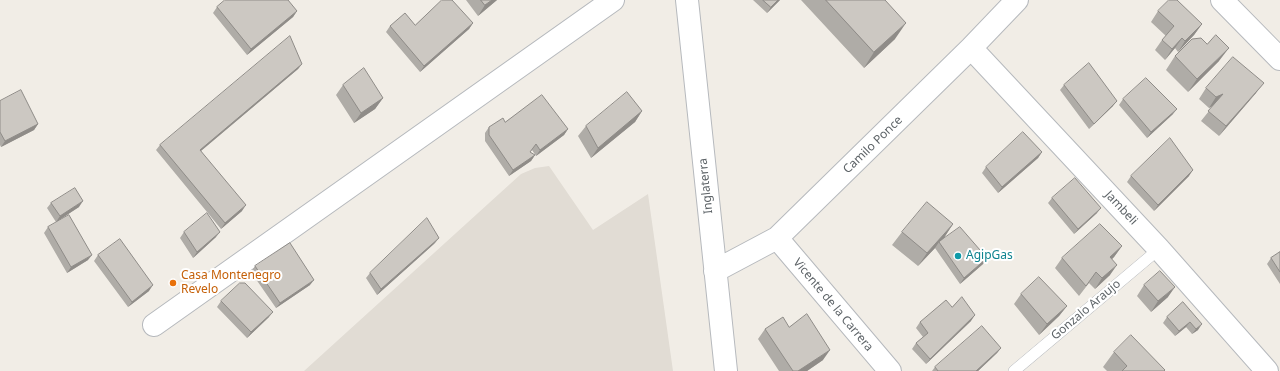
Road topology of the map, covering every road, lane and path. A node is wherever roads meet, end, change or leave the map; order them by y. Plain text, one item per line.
1 (613, 0) edge
2 (687, 0) edge
3 (1018, 0) edge
4 (1222, 0) edge
5 (972, 48) junction
6 (1280, 59) edge
7 (777, 238) junction
8 (1159, 249) junction
9 (714, 271) junction
10 (154, 325) dead end
11 (726, 371) edge
12 (890, 371) edge
13 (1014, 371) edge
14 (1267, 371) edge

1 - 10 street
2 - 9 street, Inglaterra
3 - 5 street, Camilo Ponce
4 - 6 street
5 - 7 street, Camilo Ponce
5 - 8 street, Jambeli
7 - 9 street, Camilo Ponce
7 - 12 street, Vicente de la Carrera
8 - 13 lane, Gonzalo Araujo
8 - 14 street, Jambeli
9 - 11 street, Inglaterra

